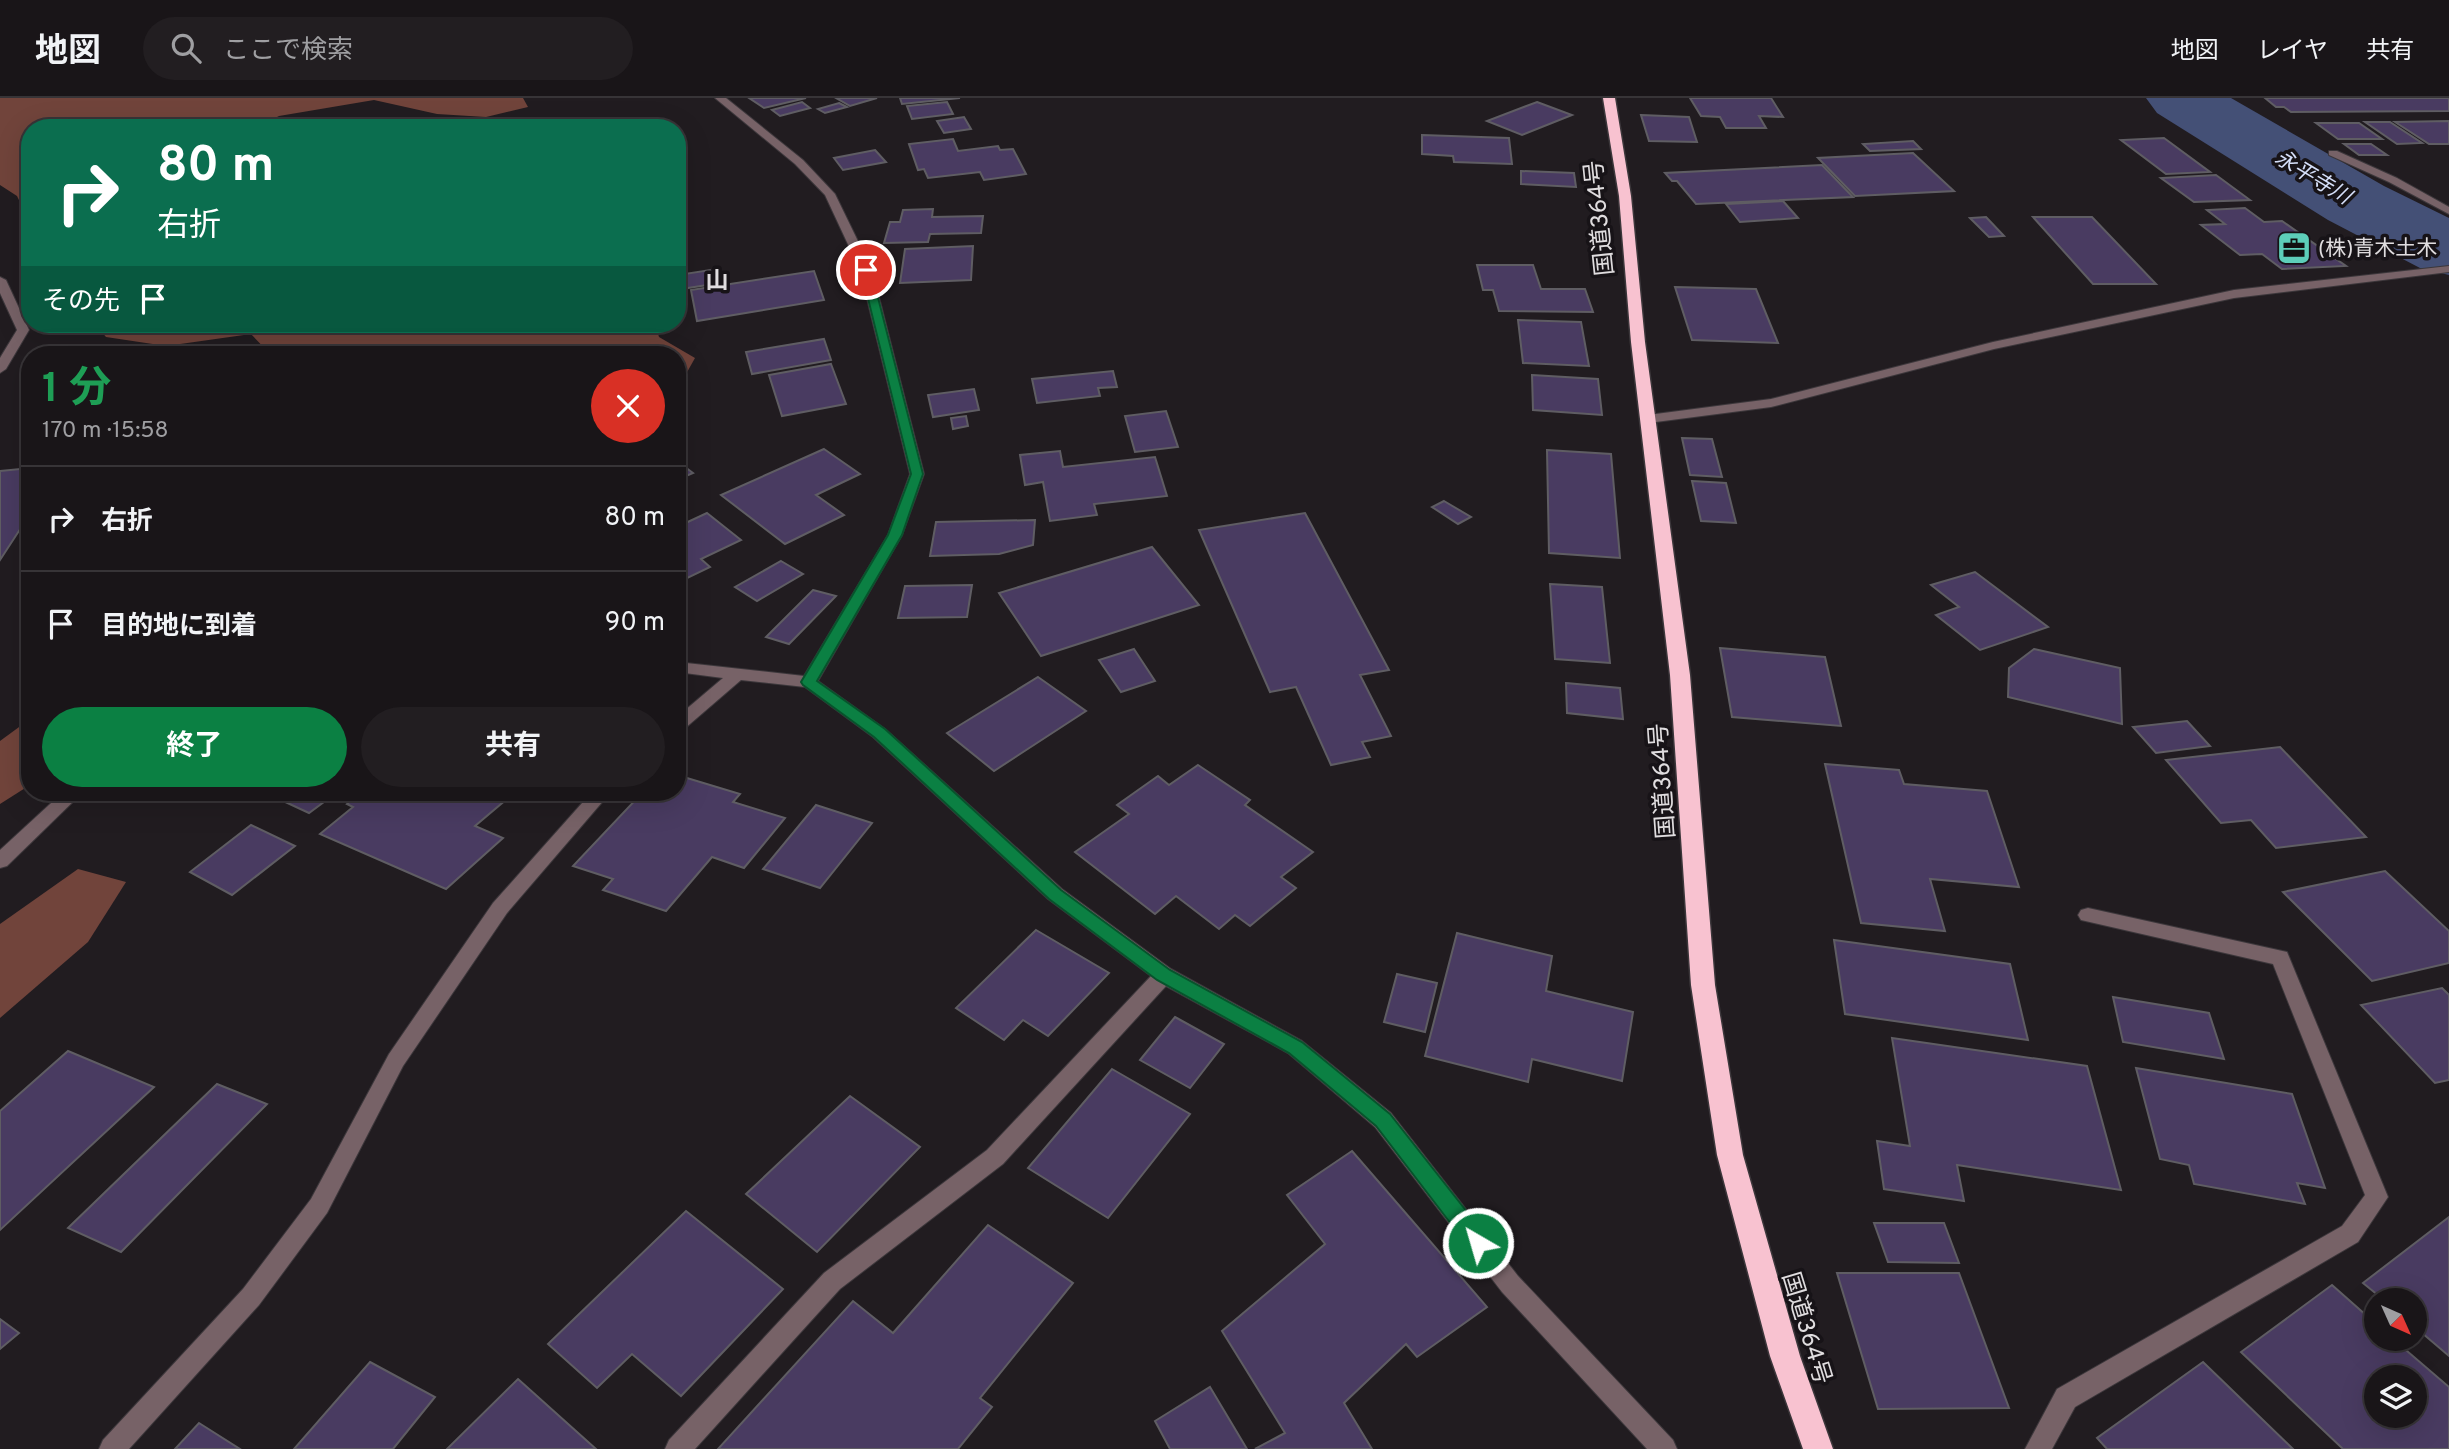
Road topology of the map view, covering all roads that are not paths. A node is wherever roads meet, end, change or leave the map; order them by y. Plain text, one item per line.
1 (720, 98) edge
2 (1609, 98) edge
3 (2333, 153) dead end
4 (2449, 211) edge
5 (2449, 269) edge
6 (0, 280) edge
7 (21, 326) edge
8 (21, 333) edge
9 (0, 369) edge
10 (1648, 419) junction
11 (686, 668) edge
12 (737, 674) junction
13 (808, 682) junction
14 (686, 718) edge
15 (64, 801) edge
16 (594, 801) edge
17 (0, 861) edge
18 (2088, 915) dead end
19 (1164, 975) junction
20 (112, 1449) edge
21 (678, 1449) edge
22 (1664, 1449) edge
23 (1818, 1449) edge
24 (2038, 1449) edge

1 - 13 street
2 - 10 highway, 国道364号
3 - 4 street
5 - 10 street
6 - 7 street
8 - 9 street
10 - 23 highway, 国道364号
11 - 12 street
12 - 13 street
12 - 14 street
13 - 19 street
15 - 17 street
16 - 20 street
18 - 24 street
19 - 21 street
19 - 22 street

